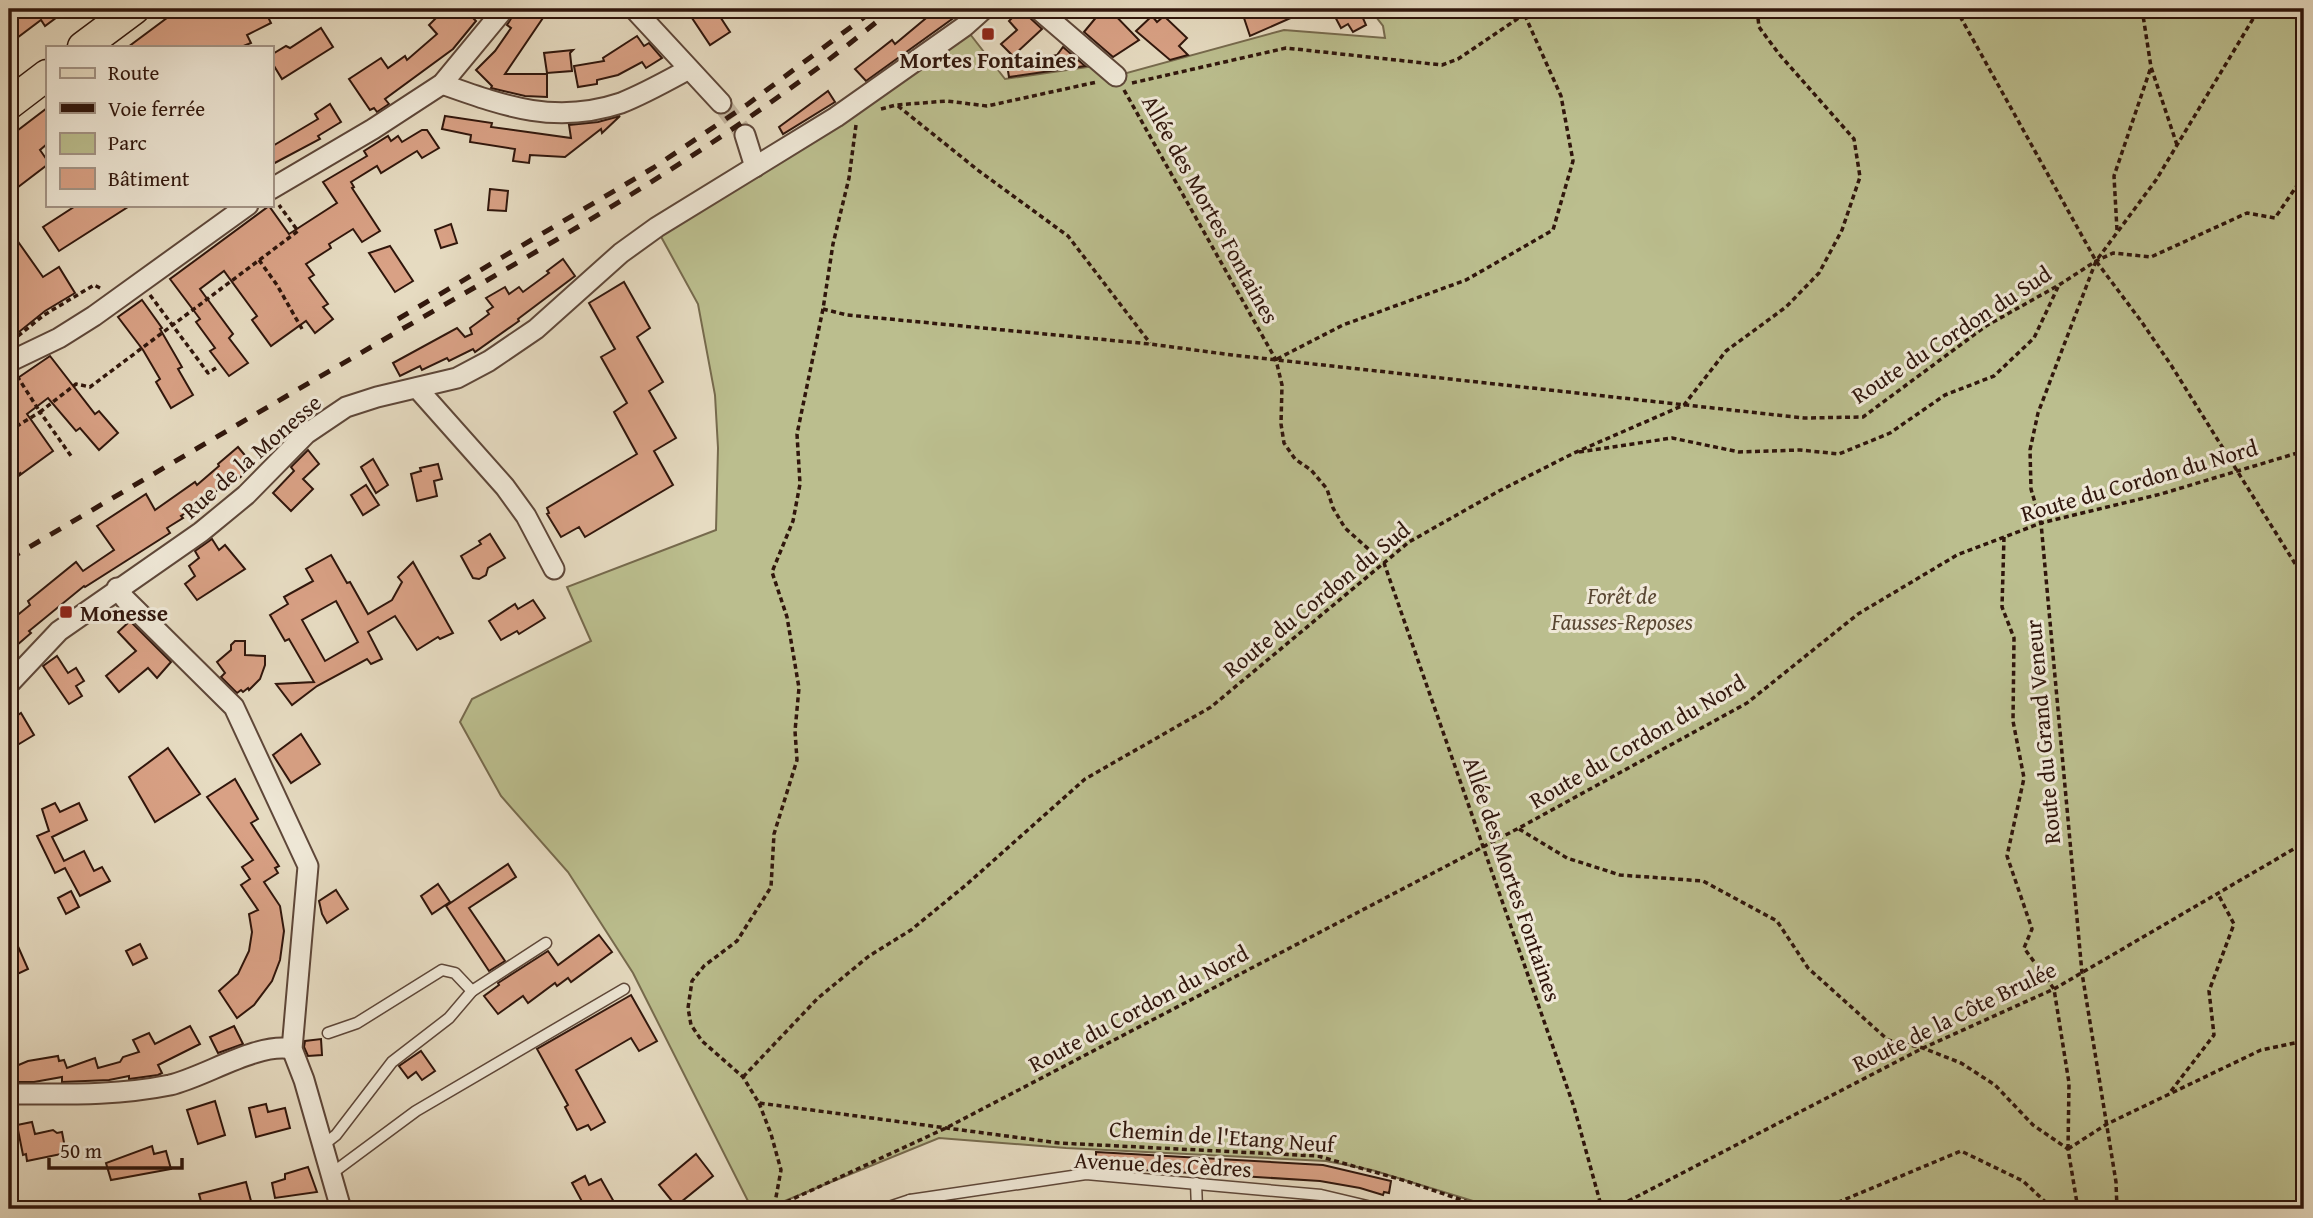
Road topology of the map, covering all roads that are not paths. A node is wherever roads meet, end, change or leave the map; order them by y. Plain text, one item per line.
1 (134, 9) edge
2 (504, 9) edge
3 (634, 9) edge
4 (984, 9) edge
5 (1038, 9) edge
6 (84, 46) edge
7 (689, 69) junction
8 (46, 76) edge
9 (1118, 81) road end
10 (442, 84) junction
11 (721, 103) tunnel mouth
12 (9, 104) edge
13 (745, 135) tunnel mouth
14 (755, 167) junction
15 (273, 188) edge
16 (247, 206) edge
17 (10, 362) edge
18 (417, 388) junction
19 (554, 569) dead end
20 (117, 588) junction
21 (9, 684) edge
22 (546, 943) dead end
23 (624, 989) dead end
24 (472, 990) junction
25 (328, 1033) dead end
26 (292, 1049) junction
27 (9, 1094) edge
28 (323, 1146) junction
29 (331, 1174) junction
30 (1196, 1183) junction
31 (911, 1205) edge
32 (341, 1209) edge
33 (883, 1209) edge
34 (1197, 1209) edge
35 (1380, 1209) edge

1 - 6 main road
2 - 10 street
3 - 7 street
4 - 14 street, Rue de la Monesse
5 - 9 street
7 - 10 street
7 - 11 street
8 - 12 main road
10 - 15 street
13 - 14 street
14 - 18 street, Rue de la Monesse
16 - 17 street
18 - 19 street
18 - 20 street, Rue de la Monesse
20 - 21 street, Rue de la Monesse
20 - 26 street
22 - 24 lane
23 - 29 lane
24 - 25 lane
24 - 28 lane
26 - 27 street
26 - 28 street
28 - 29 street
29 - 32 street
30 - 31 lane, Avenue des Cèdres
30 - 34 lane
30 - 35 lane, Avenue des Cèdres
31 - 33 lane, Avenue des Cèdres

